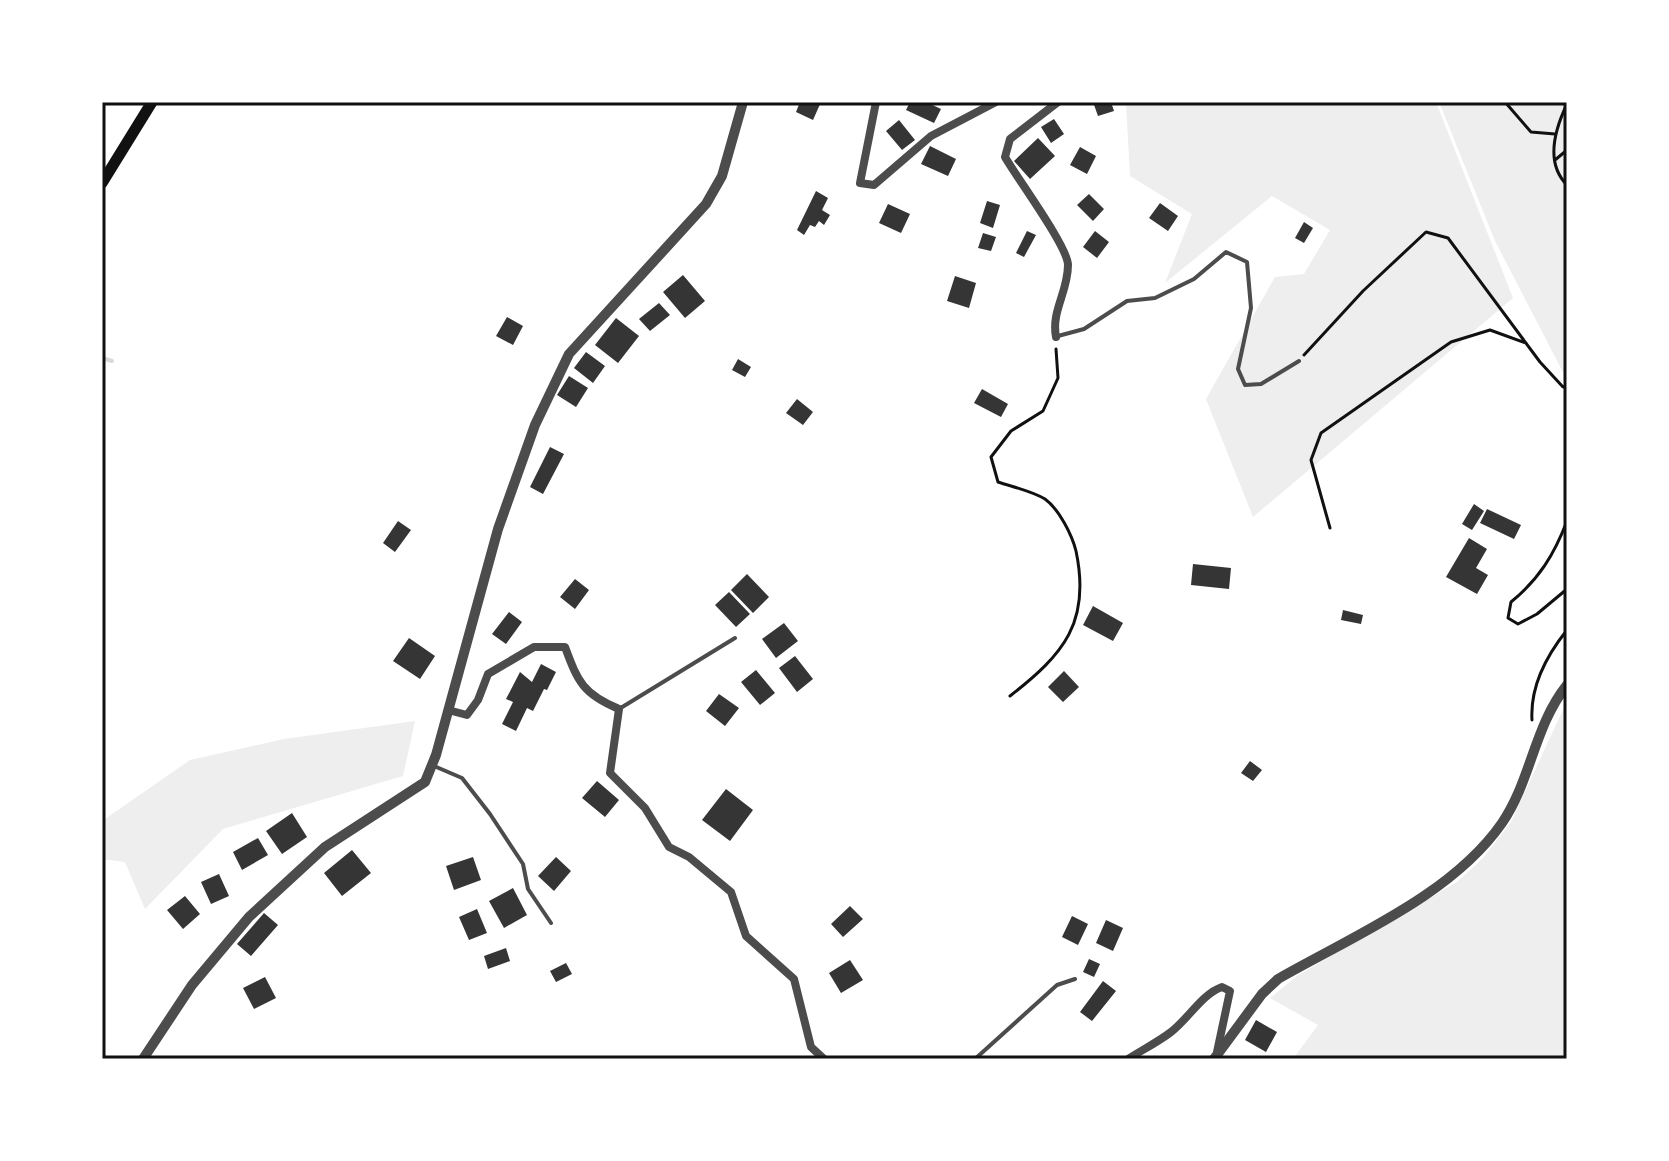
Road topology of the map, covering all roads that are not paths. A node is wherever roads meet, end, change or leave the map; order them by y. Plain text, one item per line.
1 (152, 102) edge
2 (743, 102) edge
3 (876, 102) edge
4 (996, 102) edge
5 (1058, 102) edge
6 (102, 183) edge
7 (1056, 337) joint
8 (1299, 361) road end
9 (735, 638) dead end
10 (1567, 685) edge
11 (619, 709) junction
12 (448, 710) junction
13 (432, 765) junction
14 (551, 923) dead end
15 (1075, 979) dead end
16 (1215, 1058) edge
17 (143, 1059) edge
18 (824, 1059) edge
19 (975, 1059) edge
20 (1128, 1059) edge

1 - 6 main road
2 - 12 street
3 - 4 street
5 - 7 street
7 - 8 lane
9 - 11 lane
10 - 16 street
11 - 12 street
11 - 18 street
12 - 13 street
13 - 14 lane
13 - 17 street
15 - 19 lane
16 - 20 street

